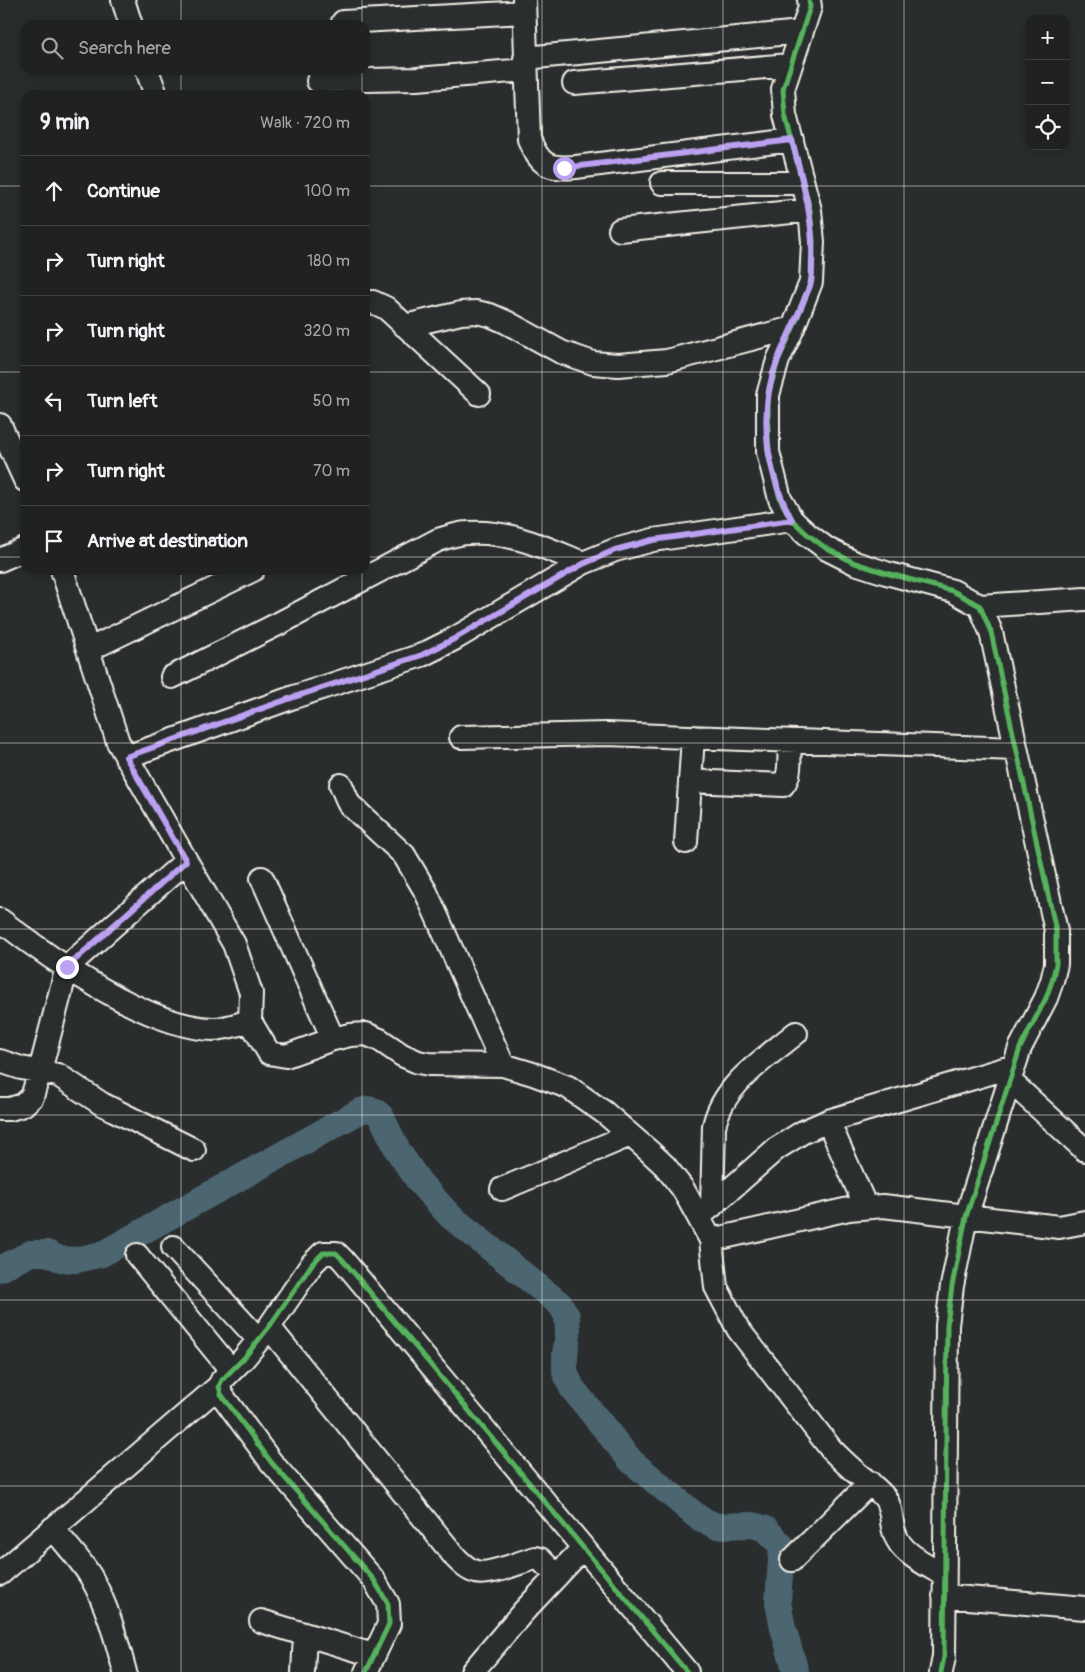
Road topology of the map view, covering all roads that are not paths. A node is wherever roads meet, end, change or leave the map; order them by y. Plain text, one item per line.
1 (123, 0) edge
2 (809, 0) edge
3 (524, 6) edge
4 (130, 20) edge
5 (366, 20) edge
6 (801, 32) junction
7 (525, 64) junction
8 (790, 65) junction
9 (149, 75) edge
10 (318, 81) dead end
11 (574, 83) dead end
12 (154, 90) edge
13 (792, 140) junction
14 (803, 183) junction
15 (662, 184) dead end
16 (810, 210) junction
17 (620, 230) dead end
18 (370, 302) edge
19 (405, 326) junction
20 (793, 328) junction
21 (480, 394) dead end
22 (0, 425) edge
23 (5, 451) edge
24 (20, 473) edge
25 (792, 520) junction
26 (20, 551) edge
27 (0, 560) edge
28 (583, 564) junction
29 (64, 575) edge
30 (243, 575) edge
31 (1085, 599) edge
32 (980, 606) junction
33 (88, 650) junction
34 (172, 676) dead end
35 (461, 737) dead end
36 (693, 737) junction
37 (790, 741) junction
38 (1016, 749) junction
39 (126, 757) junction
40 (690, 781) junction
41 (341, 785) dead end
42 (686, 842) dead end
43 (186, 861) junction
44 (262, 878) dead end
45 (0, 920) edge
46 (67, 967) junction
47 (250, 1021) junction
48 (796, 1033) dead end
49 (333, 1039) junction
50 (0, 1061) edge
51 (503, 1065) junction
52 (40, 1071) junction
53 (1011, 1073) junction
54 (0, 1110) edge
55 (828, 1121) junction
56 (630, 1135) junction
57 (194, 1150) dead end
58 (1085, 1150) edge
59 (502, 1189) dead end
60 (866, 1208) junction
61 (705, 1212) junction
62 (966, 1217) junction
63 (1085, 1222) edge
64 (711, 1240) junction
65 (173, 1247) dead end
66 (137, 1255) dead end
67 (264, 1333) junction
68 (225, 1378) junction
69 (870, 1483) junction
70 (53, 1528) junction
71 (583, 1548) junction
72 (792, 1560) dead end
73 (0, 1574) edge
74 (557, 1576) junction
75 (944, 1585) junction
76 (1085, 1608) edge
77 (261, 1621) dead end
78 (305, 1635) junction
79 (370, 1663) edge
80 (125, 1672) edge
81 (303, 1672) edge
82 (472, 1672) edge
83 (686, 1672) edge
84 (941, 1672) edge

1 - 4 street
2 - 6 street
3 - 5 street
3 - 7 street
6 - 7 street
6 - 8 street
7 - 10 street
7 - 13 street
8 - 11 street
8 - 13 street
9 - 12 street
13 - 14 street
14 - 15 street
14 - 16 street
16 - 17 street
16 - 20 street
18 - 19 street
19 - 20 street
19 - 21 street
20 - 25 street
22 - 23 street
23 - 24 street
25 - 28 street
25 - 32 street
26 - 27 street
28 - 34 street
28 - 39 street
29 - 33 street
30 - 33 street
31 - 32 street
32 - 38 street
33 - 39 street
35 - 36 street
36 - 37 street
36 - 40 street
37 - 38 street
37 - 40 street
38 - 53 street
39 - 43 street
40 - 42 street
41 - 51 street
43 - 46 street
43 - 47 street
44 - 49 street
45 - 46 street
46 - 47 street
46 - 52 street
47 - 49 street
48 - 61 street
49 - 51 street
50 - 52 street
51 - 56 street
52 - 54 street
52 - 57 street
53 - 55 street
53 - 58 street
53 - 62 street
55 - 60 street
55 - 61 street
56 - 59 street
56 - 61 street
60 - 62 street
60 - 64 street
61 - 64 street
62 - 63 street
62 - 75 street
64 - 69 street
65 - 67 street
66 - 68 street
67 - 68 street
67 - 71 street
67 - 74 street
68 - 70 street
68 - 79 street
69 - 72 street
69 - 75 street
70 - 73 street
70 - 80 street
71 - 74 street
71 - 83 street
74 - 82 street
75 - 76 street
75 - 84 street
77 - 78 street
78 - 79 street
78 - 81 street

